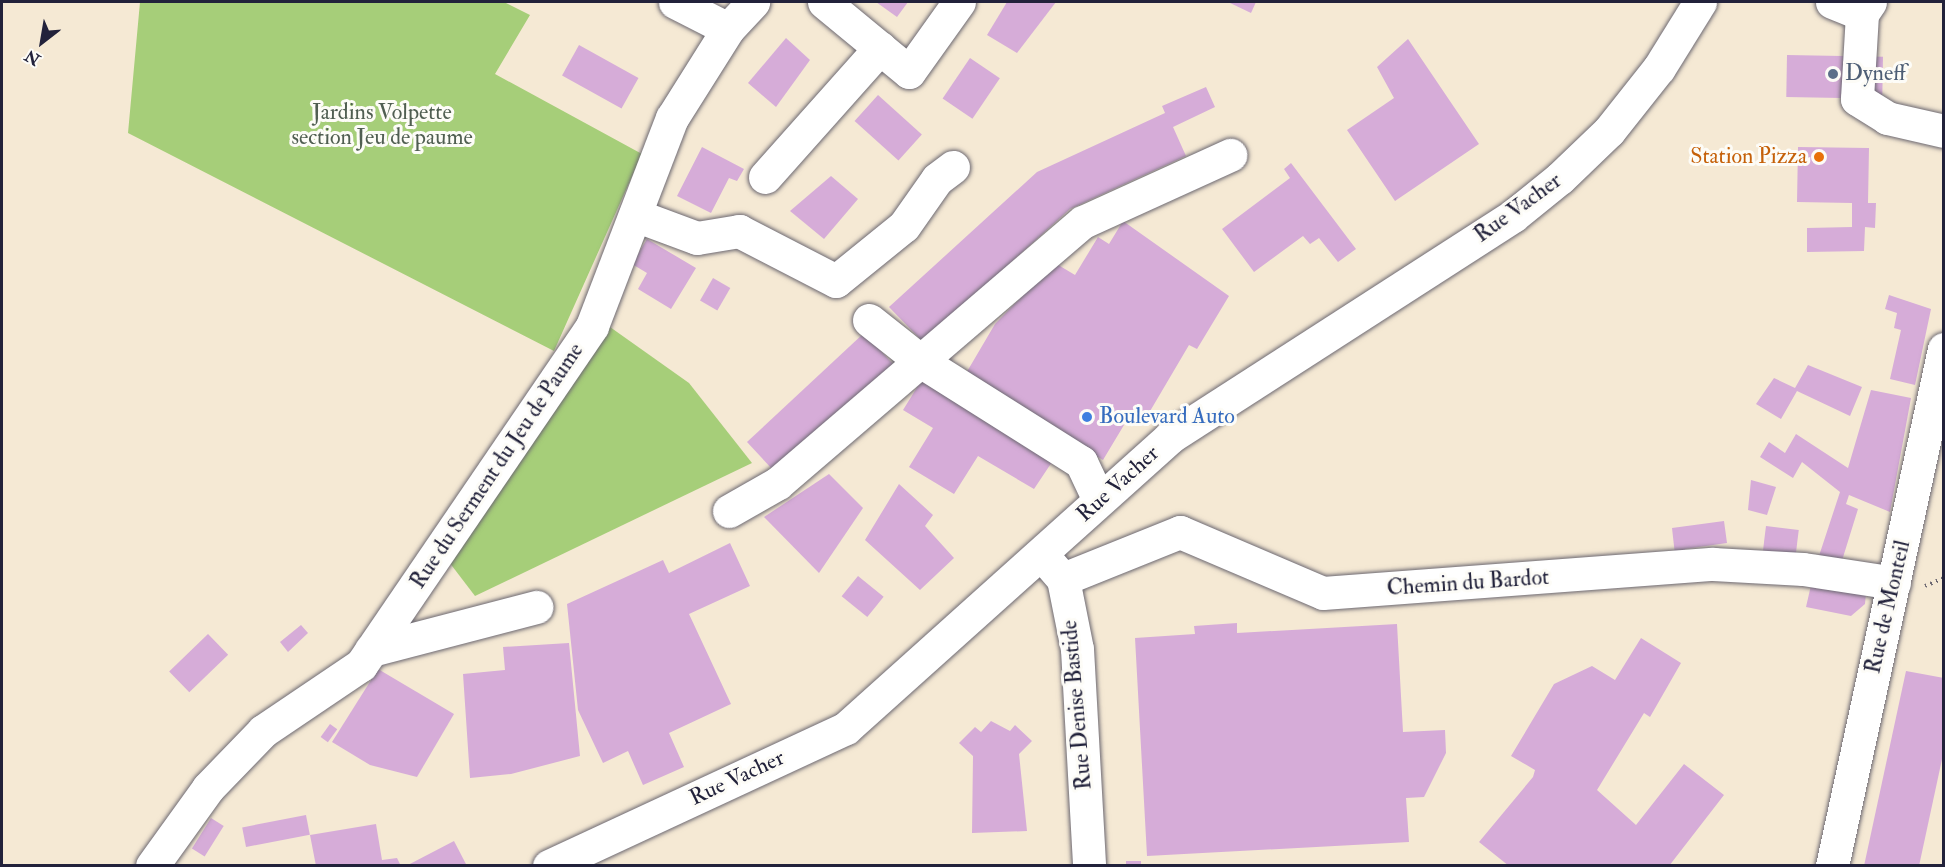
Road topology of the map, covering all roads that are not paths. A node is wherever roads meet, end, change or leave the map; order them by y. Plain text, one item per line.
1 (675, 2) edge
2 (753, 2) edge
3 (824, 2) edge
4 (958, 2) edge
5 (1700, 2) edge
6 (1855, 6) edge
7 (728, 29) junction
8 (880, 48) junction
9 (1944, 131) edge
10 (1230, 155) dead end
11 (953, 167) dead end
12 (765, 177) dead end
13 (635, 215) junction
14 (869, 320) dead end
15 (1944, 349) edge
16 (921, 362) junction
17 (1099, 500) junction
18 (729, 511) dead end
19 (1040, 553) junction
20 (1063, 579) junction
21 (1894, 584) junction
22 (536, 607) dead end
23 (371, 650) junction
24 (152, 866) edge
25 (549, 866) edge
26 (1089, 866) edge
27 (1832, 866) edge

1 - 7 street
2 - 7 street, Rue du Serment du Jeu de Paume
3 - 8 street
4 - 8 street
5 - 17 street, Rue Vacher
6 - 9 street
7 - 13 street, Rue du Serment du Jeu de Paume
8 - 12 street
10 - 16 street
11 - 13 street
13 - 23 street, Rue du Serment du Jeu de Paume
14 - 16 street
15 - 21 street, Rue de Monteil
16 - 17 street
16 - 18 street
17 - 19 street, Rue Vacher
19 - 20 street
19 - 25 street, Rue Vacher
20 - 21 street, Chemin du Bardot
20 - 26 street, Rue Denise Bastide
21 - 27 street, Rue de Monteil
22 - 23 street
23 - 24 street, Rue du Serment du Jeu de Paume

